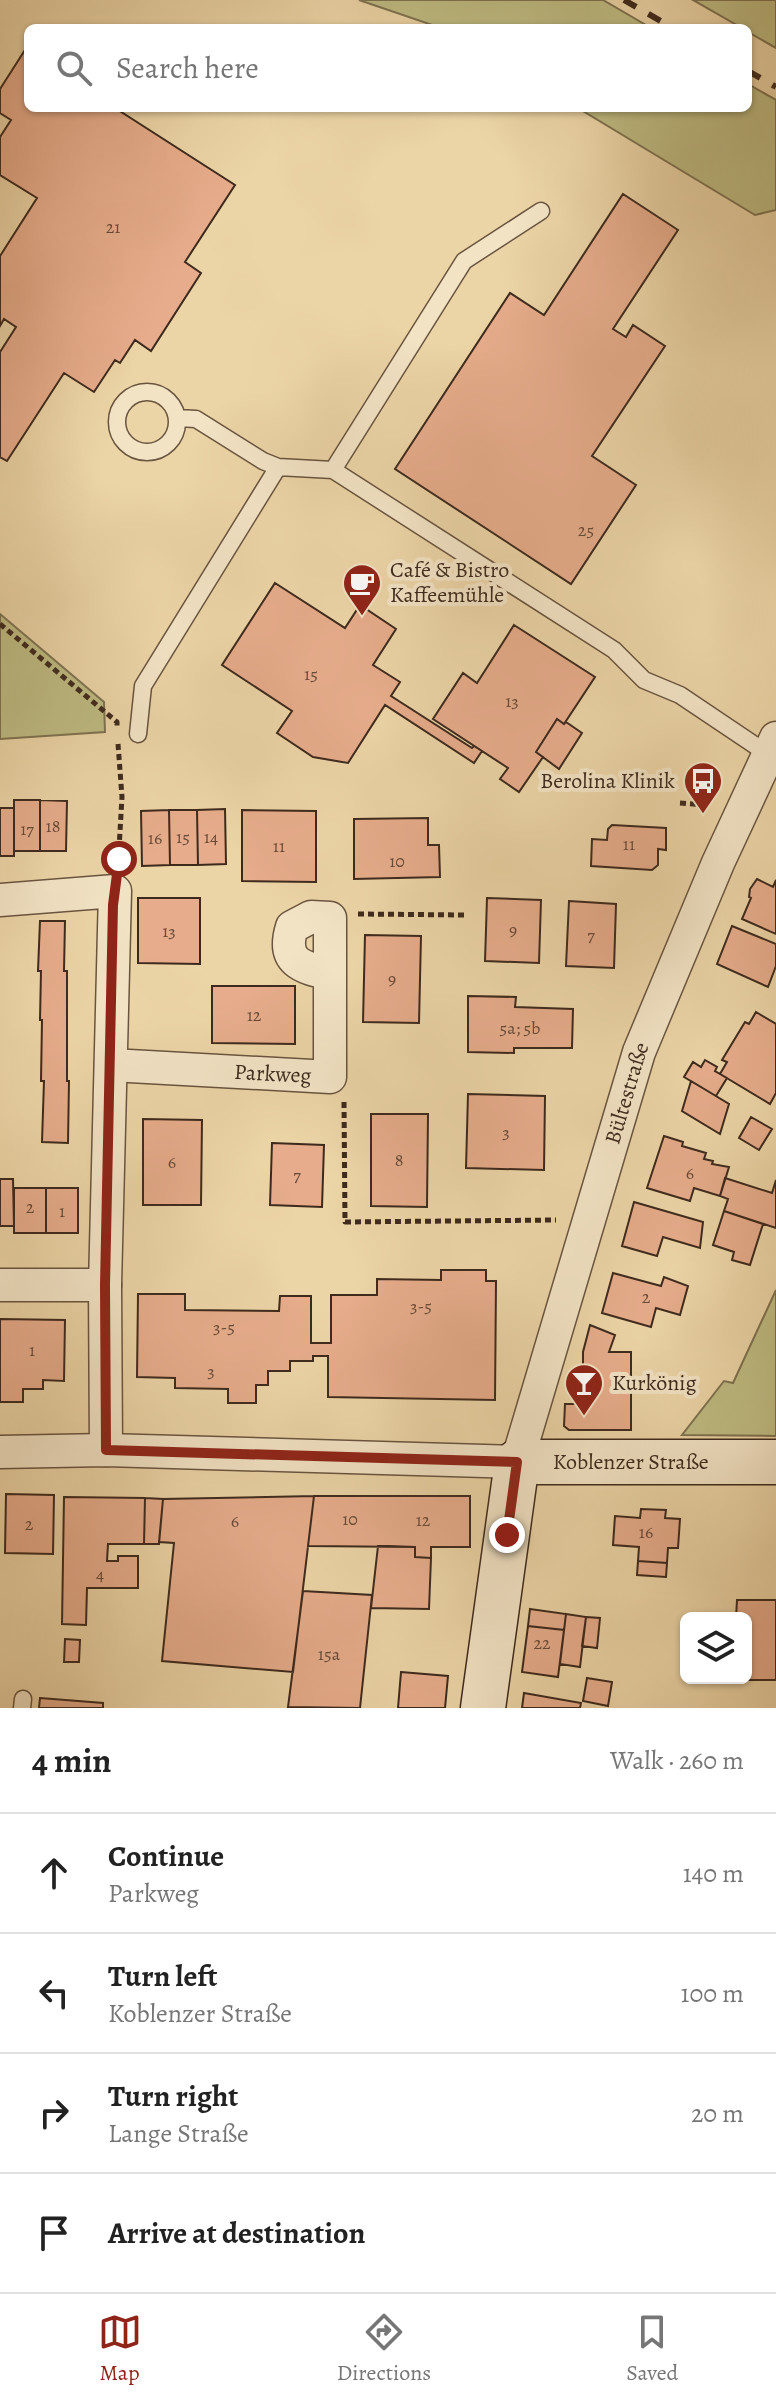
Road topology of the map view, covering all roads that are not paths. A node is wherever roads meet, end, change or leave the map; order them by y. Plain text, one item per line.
1 (541, 211) dead end
2 (177, 418) dead end
3 (278, 467) junction
4 (333, 470) junction
5 (138, 734) dead end
6 (772, 746) edge
7 (0, 900) edge
8 (330, 918) road end
9 (111, 1065) junction
10 (0, 1285) edge
11 (105, 1285) junction
12 (106, 1450) junction
13 (2, 1452) edge
14 (517, 1462) junction
15 (776, 1462) edge
16 (483, 1708) edge

1 - 4 lane
2 - 3 lane
3 - 4 lane
3 - 5 lane
4 - 6 lane
6 - 14 street, Bültestraße
7 - 9 street
8 - 9 street, Parkweg
9 - 11 street
10 - 11 street
11 - 12 street
12 - 13 street, Koblenzer Straße
12 - 14 street, Koblenzer Straße
14 - 15 street, Koblenzer Straße
14 - 16 street

